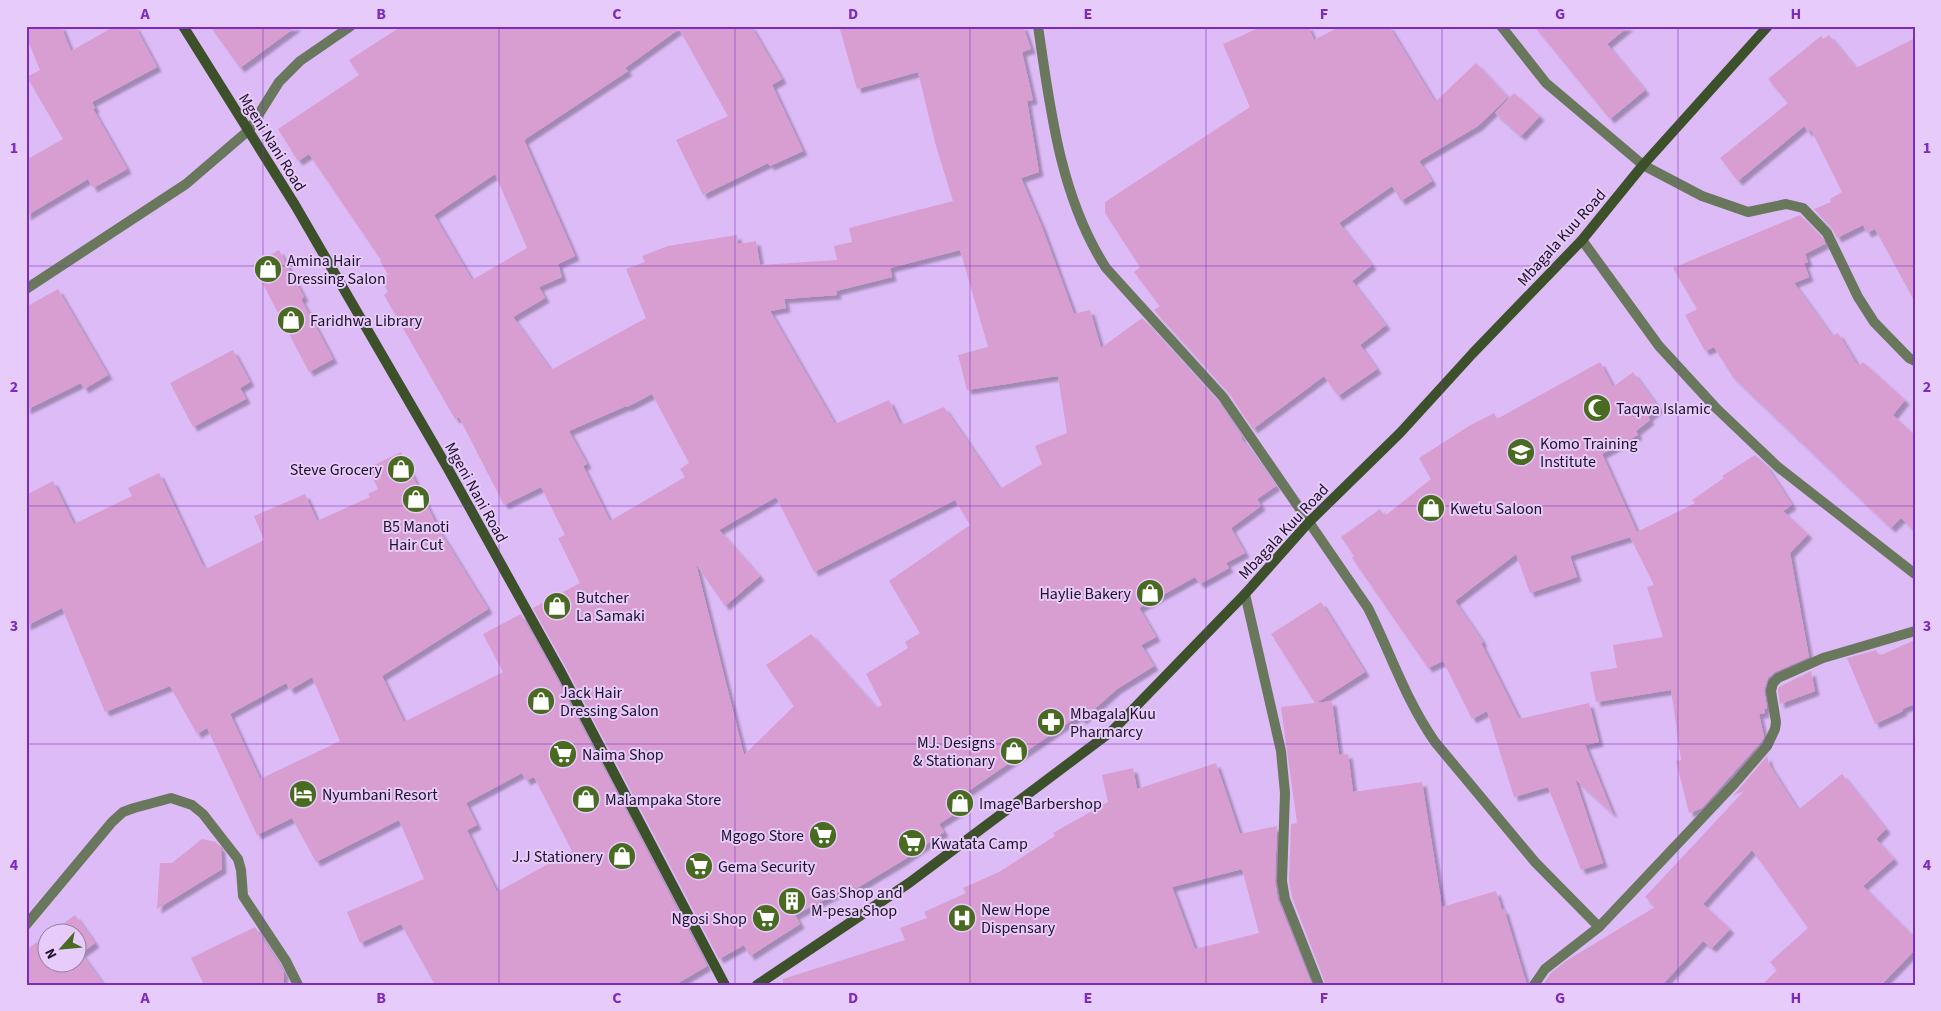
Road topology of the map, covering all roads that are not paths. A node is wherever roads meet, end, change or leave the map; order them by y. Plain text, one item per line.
1 (183, 26) edge
2 (351, 26) edge
3 (1038, 26) edge
4 (1501, 26) edge
5 (1768, 26) edge
6 (249, 130) junction
7 (1643, 165) junction
8 (1582, 240) junction
9 (26, 289) edge
10 (1915, 361) edge
11 (1309, 522) junction
12 (1915, 574) edge
13 (1245, 594) junction
14 (1915, 631) edge
15 (26, 925) edge
16 (1599, 927) junction
17 (298, 985) edge
18 (724, 985) edge
19 (757, 985) edge
20 (1319, 985) edge
21 (1534, 985) edge

1 - 6 street, Mgeni Nani Road
2 - 6 street
3 - 11 street
4 - 7 street
5 - 7 street, Mbagala Kuu Road
6 - 9 street
6 - 18 street, Mgeni Nani Road
7 - 8 street, Mbagala Kuu Road
7 - 10 street
8 - 11 street, Mbagala Kuu Road
8 - 12 street
11 - 13 street, Mbagala Kuu Road
11 - 16 street
13 - 19 street, Mbagala Kuu Road
13 - 20 street
14 - 16 street
15 - 17 street
16 - 21 street

